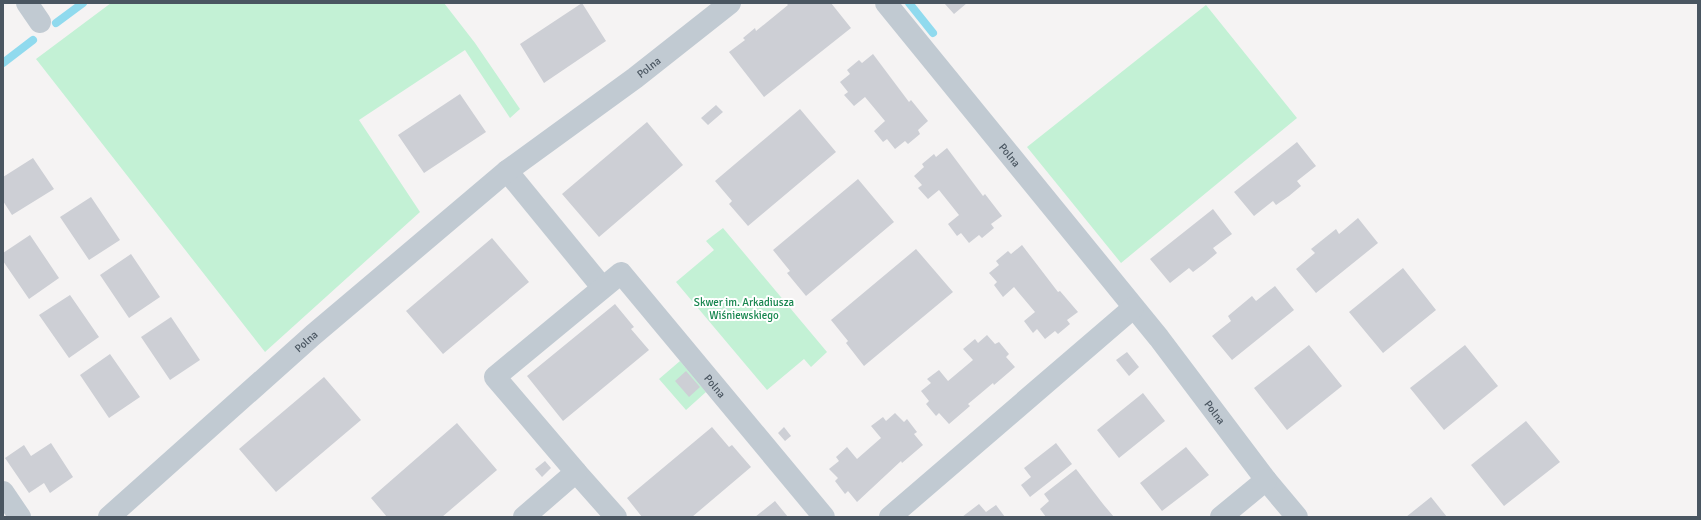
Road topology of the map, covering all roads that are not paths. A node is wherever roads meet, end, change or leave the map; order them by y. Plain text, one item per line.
1 (27, 3) edge
2 (730, 3) edge
3 (886, 3) edge
4 (40, 22) dead end
5 (507, 171) junction
6 (602, 287) junction
7 (1133, 308) junction
8 (576, 472) junction
9 (1266, 480) junction
10 (3, 492) edge
11 (20, 517) edge
12 (109, 517) edge
13 (524, 517) edge
14 (616, 517) edge
15 (824, 517) edge
16 (890, 517) edge
17 (1221, 517) edge
18 (1297, 517) edge

1 - 4 street
2 - 5 street, Polna
3 - 7 street, Polna
5 - 6 street
5 - 12 street, Polna
6 - 8 street, Polna
6 - 15 street, Polna
7 - 9 street, Polna
7 - 16 street
8 - 13 street
8 - 14 street, Polna
9 - 17 street
9 - 18 street, Polna
10 - 11 street

